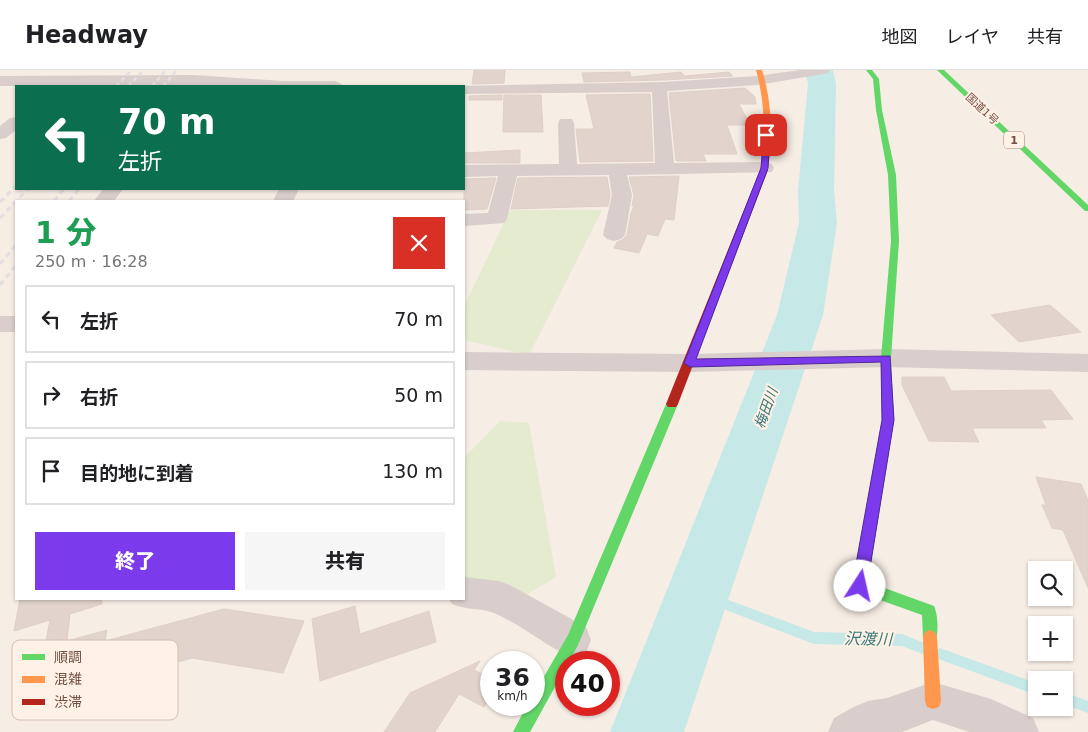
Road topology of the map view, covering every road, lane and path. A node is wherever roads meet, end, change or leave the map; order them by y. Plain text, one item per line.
1 (113, 70) edge
2 (823, 70) edge
3 (869, 70) edge
4 (940, 70) edge
5 (765, 76) edge
6 (188, 79) edge
7 (0, 81) edge
8 (100, 82) junction
9 (65, 84) edge
10 (462, 84) edge
11 (269, 85) edge
12 (659, 87) junction
13 (566, 122) dead end
14 (15, 123) edge
15 (0, 134) edge
16 (764, 168) junction
17 (568, 170) junction
18 (617, 170) junction
19 (665, 170) junction
20 (465, 171) edge
21 (509, 171) junction
22 (1088, 210) edge
23 (465, 220) edge
24 (614, 235) dead end
25 (886, 358) junction
26 (465, 361) edge
27 (1088, 362) edge
28 (690, 363) junction
29 (465, 593) edge
30 (574, 640) junction
31 (932, 690) junction
32 (889, 725) edge
33 (522, 732) edge
34 (848, 732) edge
35 (1019, 732) edge

1 - 8 street
2 - 5 street
3 - 25 main road
4 - 22 main road, 国道1号 / 1
5 - 12 street
5 - 16 main road
6 - 8 street
6 - 11 street
7 - 9 street
8 - 9 street
10 - 12 street
12 - 19 street
13 - 17 street
14 - 15 street
16 - 19 street
16 - 28 main road
17 - 18 street
17 - 21 street
18 - 19 street
18 - 24 street
20 - 21 street
21 - 23 street
25 - 27 street
25 - 28 street
25 - 31 main road
26 - 28 street
28 - 30 main road
29 - 30 street
30 - 33 main road
31 - 32 street
31 - 35 street
32 - 34 street

